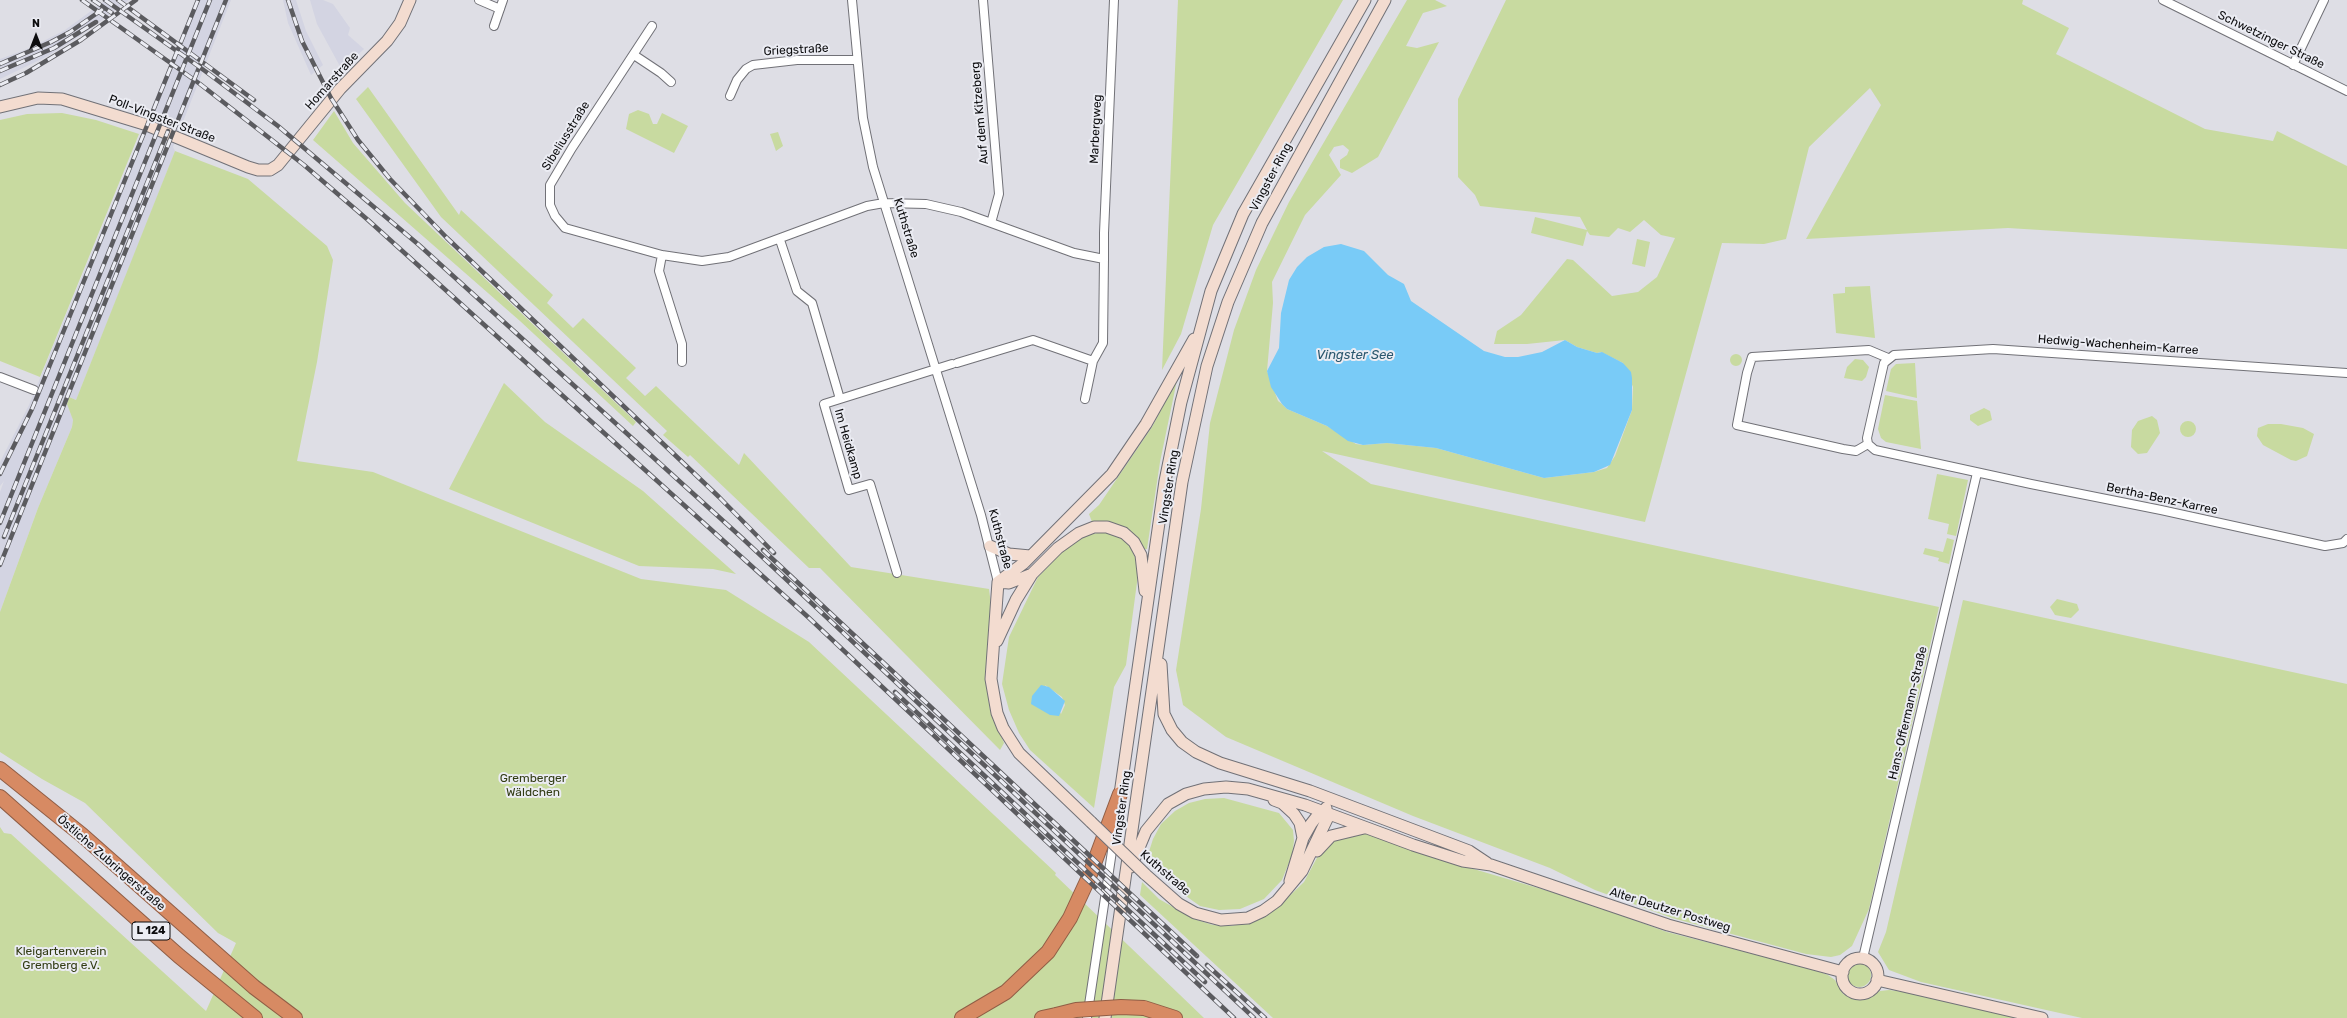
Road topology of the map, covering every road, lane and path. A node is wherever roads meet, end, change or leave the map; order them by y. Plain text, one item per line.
1 (410, 0) edge
2 (479, 0) edge
3 (503, 0) edge
4 (852, 0) edge
5 (983, 0) edge
6 (1114, 0) edge
7 (1365, 0) edge
8 (1385, 0) edge
9 (2163, 0) edge
10 (2324, 0) edge
11 (2177, 3) edge
12 (500, 9) junction
13 (494, 26) dead end
14 (652, 26) dead end
15 (634, 56) junction
16 (857, 60) junction
17 (2293, 65) junction
18 (671, 82) dead end
19 (2347, 92) edge
20 (730, 96) dead end
21 (0, 107) edge
22 (265, 171) joint
23 (884, 203) junction
24 (991, 223) junction
25 (780, 240) junction
26 (662, 255) junction
27 (1104, 259) junction
28 (1204, 321) junction
29 (1888, 358) junction
30 (1093, 361) junction
31 (682, 362) dead end
32 (936, 369) junction
33 (2347, 373) edge
34 (0, 377) edge
35 (34, 390) dead end
36 (840, 399) junction
37 (1085, 399) dead end
38 (1868, 444) junction
39 (1977, 473) junction
40 (2346, 544) edge
41 (990, 546) junction
42 (1030, 556) junction
43 (897, 573) dead end
44 (1032, 574) junction
45 (998, 582) junction
46 (1146, 608) junction
47 (1160, 630) junction
48 (994, 649) junction
49 (0, 769) edge
50 (1237, 788) junction
51 (1312, 792) junction
52 (1120, 794) junction
53 (0, 797) edge
54 (1348, 806) junction
55 (1325, 811) junction
56 (1367, 828) junction
57 (1303, 838) junction
58 (1491, 865) junction
59 (1302, 871) junction
60 (1125, 880) junction
61 (1287, 889) junction
62 (1863, 958) junction
63 (1843, 972) junction
64 (1877, 980) junction
65 (1049, 1016) edge
66 (294, 1017) edge
67 (255, 1018) edge
68 (962, 1018) edge
69 (1087, 1018) edge
70 (1105, 1018) edge
71 (1175, 1018) edge
72 (2042, 1018) edge

1 - 22 main road, Homarstraße
2 - 12 street
3 - 12 street
4 - 16 street, Kuthstraße
5 - 24 street, Auf dem Kitzeberg
6 - 27 street, Marbergweg
7 - 28 main road, Vingster Ring
8 - 47 main road, Vingster Ring
9 - 11 street, Schwetzinger Straße
10 - 17 street
11 - 17 street, Schwetzinger Straße
12 - 13 street
14 - 15 street, Sibeliusstraße
15 - 18 street
15 - 26 street, Sibeliusstraße
16 - 20 street, Griegstraße
16 - 23 street, Kuthstraße
17 - 19 street, Schwetzinger Straße
21 - 22 main road, Poll-Vingster Straße
23 - 24 street
23 - 25 street, Sibeliusstraße
23 - 32 street, Kuthstraße
24 - 27 street
25 - 26 street, Sibeliusstraße
25 - 36 street, Im Heidkamp
26 - 31 street
27 - 30 street, Marbergweg
28 - 42 main road
28 - 46 main road, Vingster Ring
29 - 33 street, Hedwig-Wachenheim-Karree
29 - 38 street
29 - 38 street
30 - 32 street, Im Heidkamp
30 - 37 street, Marbergweg
32 - 36 street, Im Heidkamp
32 - 41 street, Kuthstraße
34 - 35 street
36 - 43 street, Im Heidkamp
38 - 39 street, Bertha-Benz-Karree
39 - 40 street, Bertha-Benz-Karree
39 - 62 street, Hans-Offermann-Straße
41 - 42 main road
41 - 45 street, Kuthstraße
42 - 45 main road
44 - 45 main road
44 - 46 main road
44 - 48 main road
45 - 48 main road, Kuthstraße
46 - 52 main road, Vingster Ring
47 - 51 main road, Alter Deutzer Postweg
47 - 60 main road, Vingster Ring
48 - 61 main road, Kuthstraße, bridge
49 - 66 highway, Östliche Zubringerstraße / L 124
50 - 55 main road, Alter Deutzer Postweg
50 - 57 main road
50 - 60 main road
51 - 54 main road, Alter Deutzer Postweg
51 - 55 main road
52 - 68 highway
52 - 69 street, Vingster Ring
53 - 67 highway, Östliche Zubringerstraße / L 124
54 - 55 main road
54 - 58 main road, Alter Deutzer Postweg
55 - 56 main road, Alter Deutzer Postweg
55 - 57 main road, Kuthstraße
55 - 59 main road, Kuthstraße
56 - 58 main road, Alter Deutzer Postweg
56 - 59 main road
57 - 61 main road, Kuthstraße
58 - 63 main road, Alter Deutzer Postweg
59 - 61 main road, Kuthstraße
60 - 70 main road, Vingster Ring
62 - 63 main road
62 - 64 main road
63 - 64 main road
64 - 72 main road
65 - 71 highway, bridge

